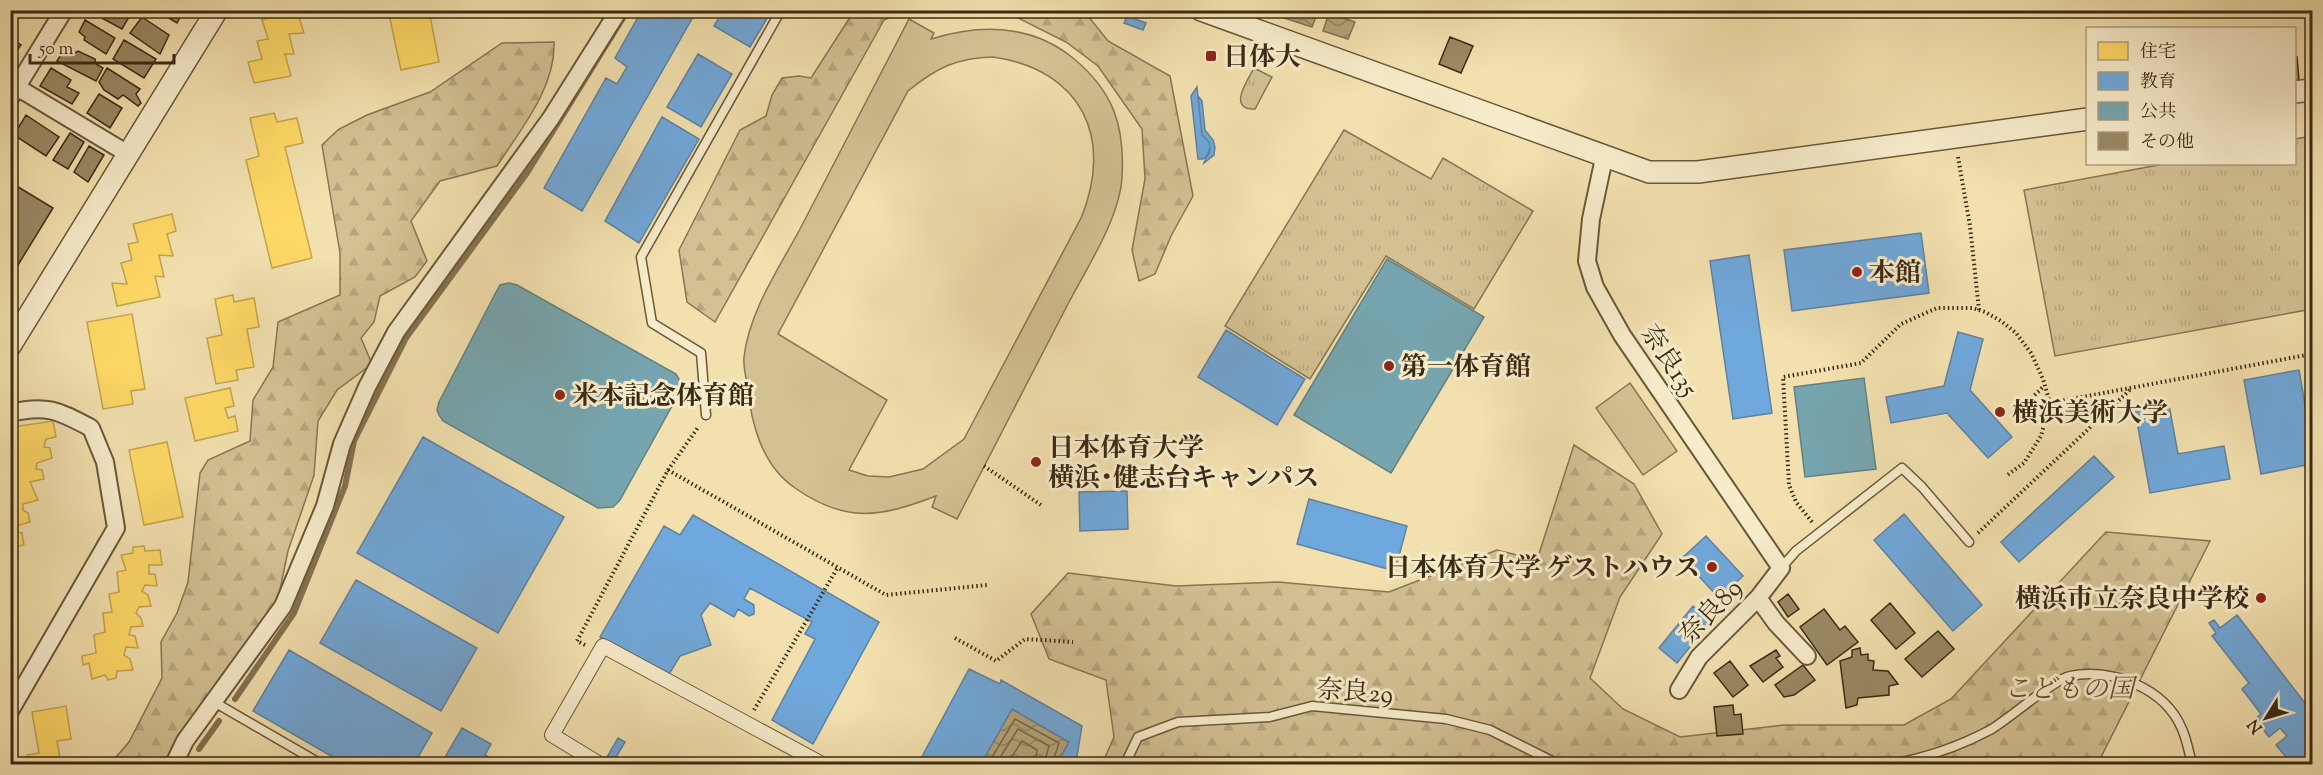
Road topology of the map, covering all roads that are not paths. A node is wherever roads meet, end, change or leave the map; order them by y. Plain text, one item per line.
1 (64, 10) edge
2 (217, 10) edge
3 (619, 10) edge
4 (781, 10) edge
5 (1201, 10) edge
6 (13, 90) edge
7 (2313, 90) edge
8 (2296, 92) edge
9 (2086, 120) edge
10 (128, 154) junction
11 (1604, 158) junction
12 (10, 346) edge
13 (10, 412) edge
14 (706, 415) road end
15 (1969, 542) road end
16 (1781, 568) junction
17 (1758, 598) junction
18 (1807, 656) dead end
19 (1679, 690) dead end
20 (214, 702) junction
21 (10, 711) edge
22 (598, 763) dead end
23 (174, 765) edge
24 (321, 765) edge
25 (822, 765) edge
26 (1125, 765) edge
27 (1558, 765) edge
28 (1891, 765) edge
29 (2192, 765) edge

1 - 6 street
2 - 10 street
3 - 20 street
4 - 14 lane
5 - 11 street
6 - 10 street
7 - 8 street
9 - 11 street
10 - 12 street
11 - 16 street, 奈良135
13 - 21 street
15 - 16 lane
16 - 17 street, 奈良89
17 - 18 street
17 - 19 street, 奈良89
20 - 23 street
20 - 24 lane
22 - 25 street
26 - 27 lane, 奈良29
28 - 29 lane

